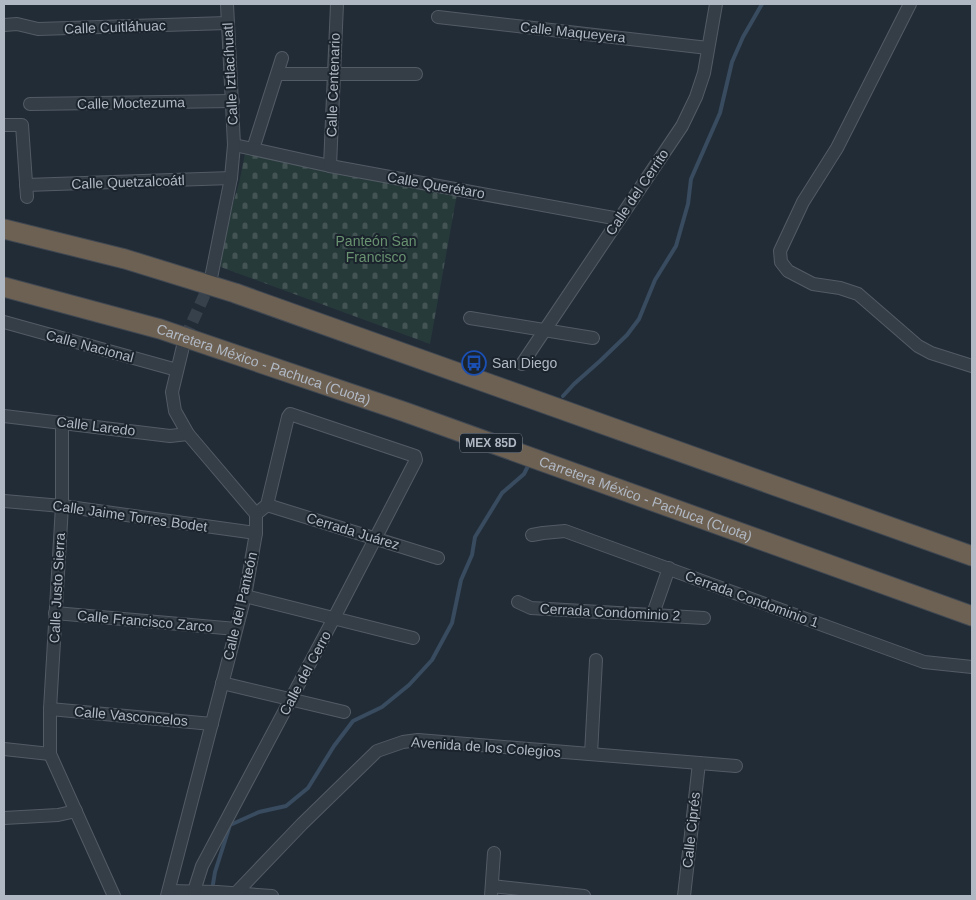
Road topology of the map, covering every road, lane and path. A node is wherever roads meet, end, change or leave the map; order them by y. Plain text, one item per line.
1 (227, 4) edge
2 (337, 4) edge
3 (716, 4) edge
4 (910, 4) edge
5 (438, 17) dead end
6 (227, 24) junction
7 (4, 25) edge
8 (708, 48) junction
9 (282, 58) dead end
10 (278, 74) junction
11 (334, 74) junction
12 (416, 74) dead end
13 (233, 101) junction
14 (30, 104) dead end
15 (4, 125) edge
16 (234, 145) junction
17 (253, 149) junction
18 (330, 166) junction
19 (231, 178) junction
20 (619, 219) junction
21 (4, 229) edge
22 (210, 284) tunnel mouth
23 (4, 287) edge
24 (470, 318) dead end
25 (4, 322) edge
26 (544, 330) junction
27 (185, 338) tunnel mouth
28 (594, 338) dead end
29 (522, 364) dead end
30 (972, 366) edge
31 (177, 370) junction
32 (4, 416) edge
33 (62, 422) junction
34 (188, 434) junction
35 (4, 501) edge
36 (267, 505) junction
37 (62, 506) junction
38 (256, 514) junction
39 (256, 533) junction
40 (532, 536) dead end
41 (375, 538) junction
42 (972, 556) edge
43 (438, 558) dead end
44 (669, 568) junction
45 (245, 596) junction
46 (518, 602) dead end
47 (55, 614) junction
48 (653, 614) junction
49 (972, 616) edge
50 (334, 618) junction
51 (704, 618) dead end
52 (236, 629) junction
53 (413, 638) dead end
54 (596, 660) dead end
55 (972, 668) edge
56 (222, 683) junction
57 (291, 699) junction
58 (50, 709) junction
59 (344, 712) dead end
60 (212, 724) junction
61 (4, 749) edge
62 (50, 754) junction
63 (591, 754) junction
64 (699, 763) junction
65 (736, 766) dead end
66 (76, 811) junction
67 (4, 818) edge
68 (494, 853) dead end
69 (206, 891) junction
70 (492, 891) edge
71 (168, 893) edge
72 (236, 893) junction
73 (114, 896) edge
74 (272, 896) edge
75 (584, 896) edge
76 (684, 896) edge

1 - 6 street, Calle Iztlacíhuatl
2 - 11 street, Calle Centenario
3 - 8 street, Calle del Cerrito
4 - 30 street
5 - 8 street, Calle Maqueyera
6 - 7 street, Calle Cuitláhuac
6 - 13 street, Calle Iztlacíhuatl
8 - 20 street, Calle del Cerrito
9 - 10 street
10 - 11 street
10 - 17 street
11 - 12 street
11 - 18 street, Calle Centenario
13 - 14 street, Calle Moctezuma
13 - 16 street, Calle Iztlacíhuatl
15 - 19 street, Calle Quetzalcoátl
16 - 17 street, Calle Querétaro
16 - 19 street, Calle Iztlacíhuatl
17 - 18 street, Calle Querétaro
18 - 20 street, Calle Querétaro
19 - 22 street, Calle Iztlacíhuatl
20 - 26 street, Calle del Cerrito
21 - 42 highway
23 - 49 highway, Carretera México - Pachuca (Cuota) / MEX 85D
24 - 26 street
25 - 31 street, Calle Nacional
26 - 28 street
26 - 29 street, Calle del Cerrito
27 - 31 street
31 - 34 street
32 - 33 street, Calle Laredo
33 - 34 street, Calle Laredo
33 - 37 street, Calle Justo Sierra
34 - 38 street
35 - 37 street, Calle Jaime Torres Bodet
36 - 38 street
36 - 41 street, Cerrada Juárez
36 - 41 street, Calle del Cerro
37 - 39 street, Calle Jaime Torres Bodet
37 - 47 street, Calle Justo Sierra
38 - 39 street, Calle del Panteón
39 - 45 street, Calle del Panteón
40 - 44 street, Cerrada Condominio 1
41 - 43 street, Cerrada Juárez
41 - 50 street, Calle del Cerro
44 - 48 street
44 - 55 street, Cerrada Condominio 1
45 - 50 street
45 - 52 street, Calle del Panteón
46 - 48 street, Cerrada Condominio 2
47 - 52 street, Calle Francisco Zarco
47 - 58 street, Calle Justo Sierra
48 - 51 street, Cerrada Condominio 2
50 - 53 street
50 - 57 street, Calle del Cerro
52 - 56 street, Calle del Panteón
54 - 63 street
56 - 57 street
56 - 60 street, Calle del Panteón
57 - 59 street
57 - 69 street, Calle del Cerro
58 - 60 street, Calle Vasconcelos
58 - 62 street, Calle Justo Sierra
60 - 71 street, Calle del Panteón
61 - 62 street
62 - 66 street
63 - 64 street, Avenida de los Colegios
63 - 72 street, Avenida de los Colegios
64 - 65 street, Avenida de los Colegios
64 - 76 street, Calle Ciprés
66 - 67 street
66 - 73 street
68 - 70 street
69 - 71 street
69 - 72 street
70 - 75 street
72 - 74 street

